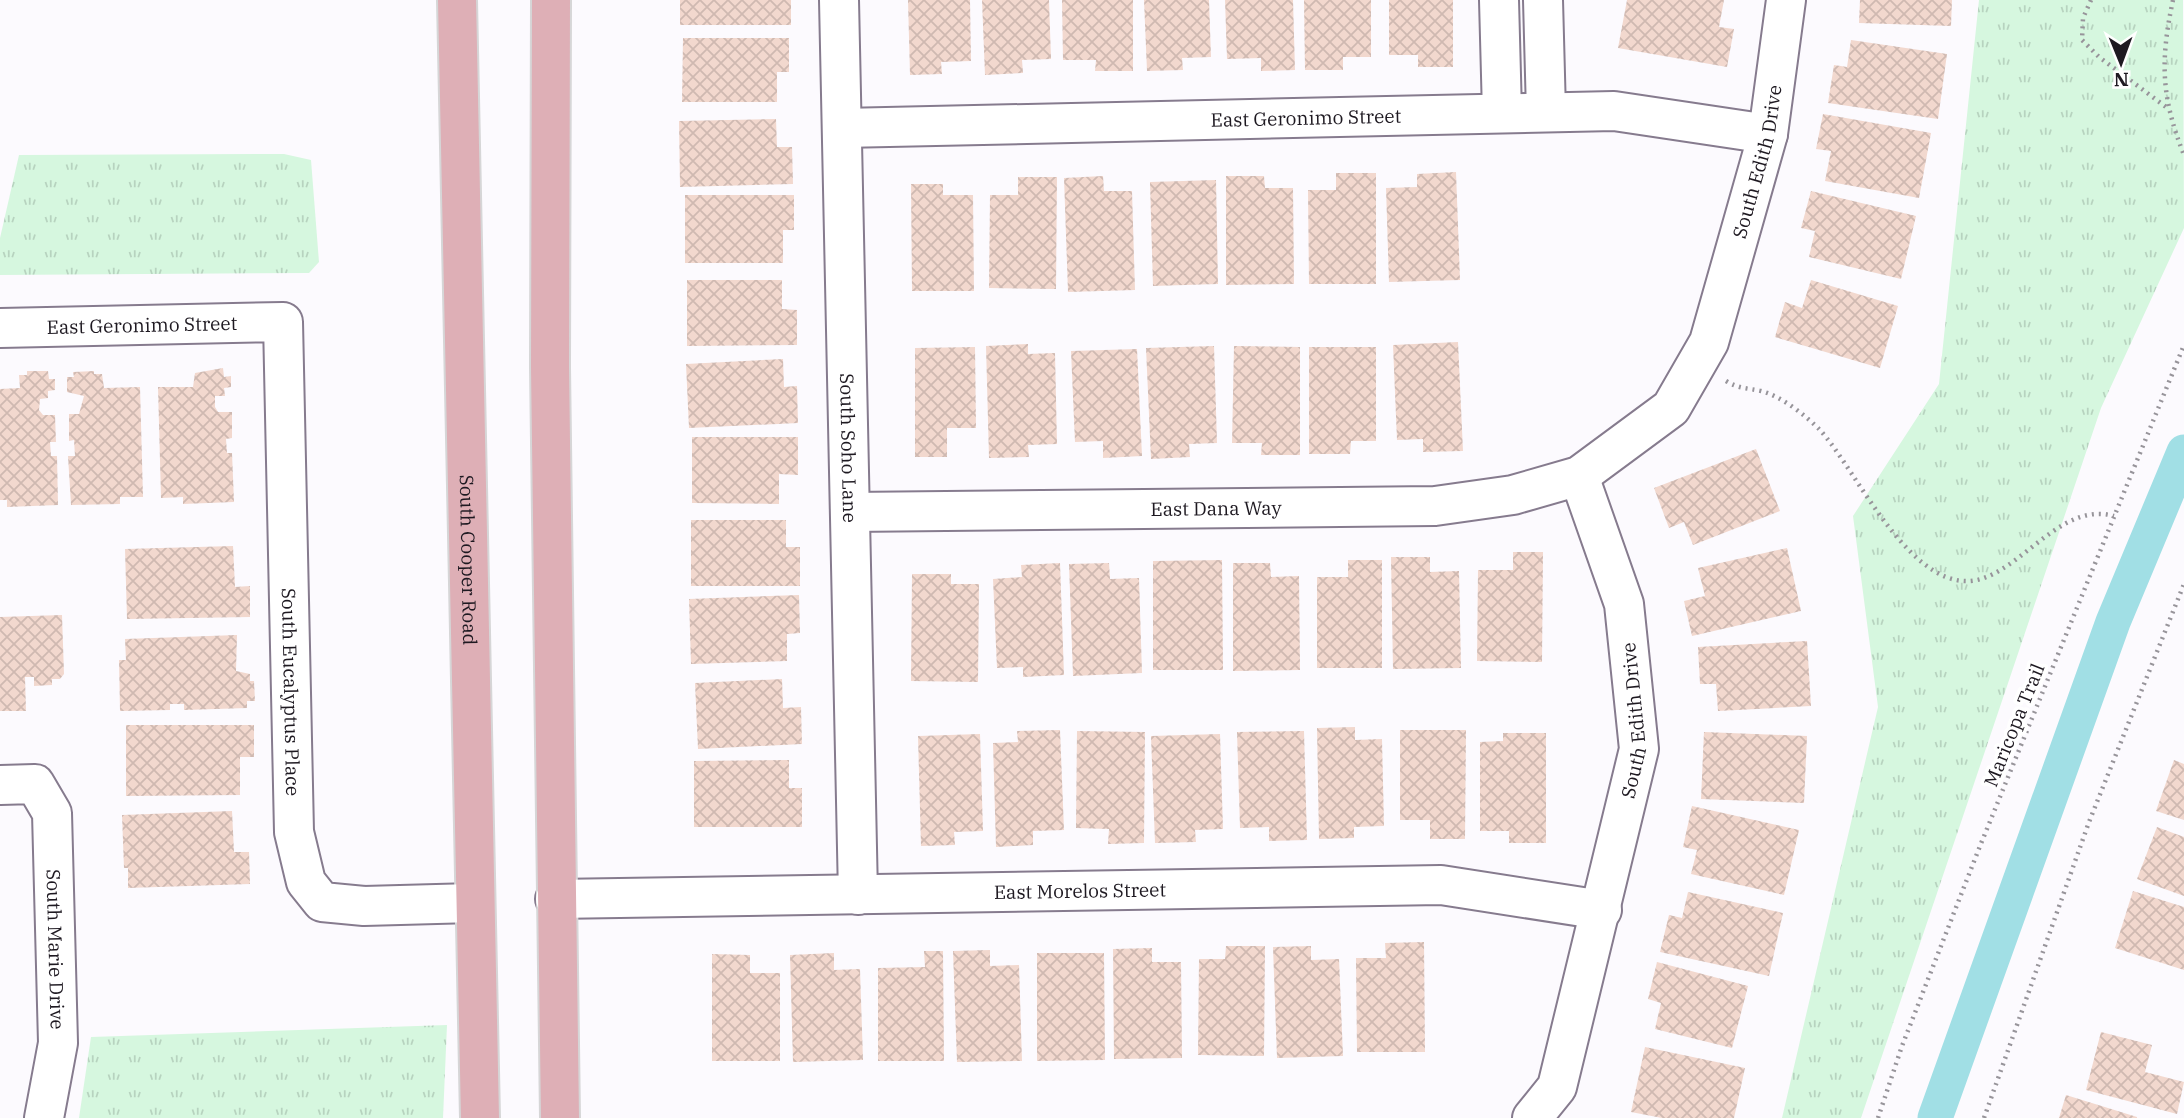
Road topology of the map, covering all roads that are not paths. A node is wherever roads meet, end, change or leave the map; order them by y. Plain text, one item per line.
1 (457, 0) edge
2 (551, 0) edge
3 (839, 0) edge
4 (1499, 0) edge
5 (1542, 0) edge
6 (1786, 0) edge
7 (1546, 112) junction
8 (1502, 113) junction
9 (842, 128) junction
10 (1768, 134) junction
11 (283, 322) joint
12 (0, 328) edge
13 (1579, 475) junction
14 (850, 512) junction
15 (18, 785) edge
16 (858, 894) junction
17 (555, 899) junction
18 (473, 904) junction
19 (1602, 910) junction
20 (44, 1118) edge
21 (480, 1118) edge
22 (560, 1118) edge
23 (1532, 1118) edge

1 - 18 main road, South Cooper Road
2 - 17 main road
3 - 9 street, South Soho Lane
4 - 8 street
5 - 7 street
6 - 10 street, South Edith Drive
7 - 8 street, East Geronimo Street
7 - 10 street, East Geronimo Street
8 - 9 street, East Geronimo Street
9 - 14 street, South Soho Lane
10 - 13 street, South Edith Drive
11 - 12 street, East Geronimo Street
11 - 18 street, South Eucalyptus Place
13 - 14 street, East Dana Way
13 - 19 street, South Edith Drive
14 - 16 street, South Soho Lane
15 - 20 street, South Marie Drive
16 - 17 street, East Morelos Street
16 - 19 street, East Morelos Street
17 - 22 main road
18 - 21 main road, South Cooper Road
19 - 23 street, South Edith Drive

